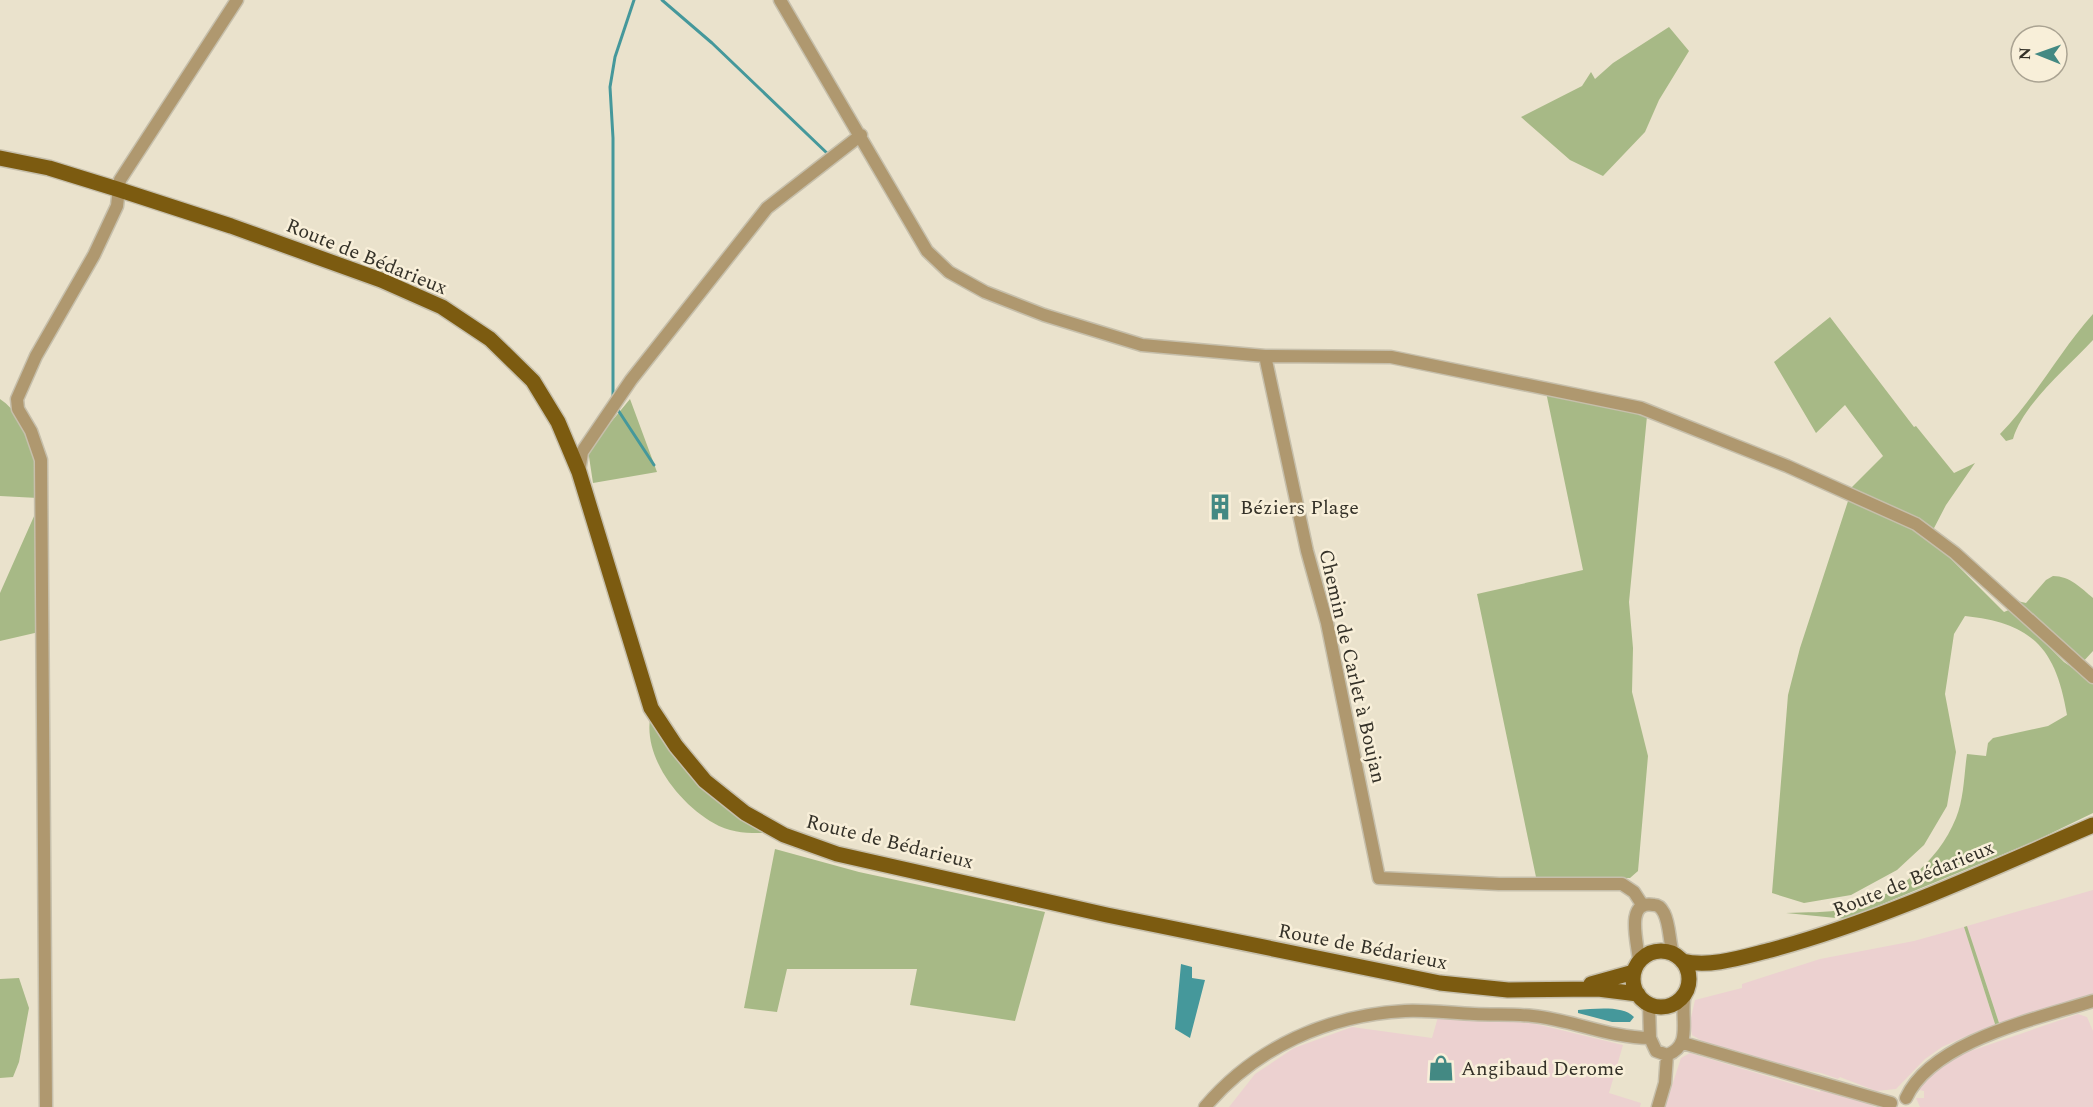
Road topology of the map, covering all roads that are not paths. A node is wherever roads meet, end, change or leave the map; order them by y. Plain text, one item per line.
1 (237, 0) edge
2 (780, 0) edge
3 (861, 135) junction
4 (0, 151) edge
5 (0, 158) edge
6 (120, 187) junction
7 (1265, 356) junction
8 (579, 472) junction
9 (2093, 677) edge
10 (2093, 825) edge
11 (1643, 906) junction
12 (1678, 957) junction
13 (1744, 957) junction
14 (1637, 967) junction
15 (1687, 988) junction
16 (1567, 989) junction
17 (1643, 999) junction
18 (2092, 1006) edge
19 (1650, 1038) junction
20 (1683, 1043) junction
21 (1667, 1055) junction
22 (1907, 1103) edge
23 (1891, 1105) edge
24 (46, 1107) edge
25 (1205, 1107) edge
26 (1658, 1107) edge

1 - 6 street
2 - 3 street
3 - 7 street
3 - 8 street
4 - 6 main road, Route de Bédarieux
5 - 6 main road, Route de Bédarieux
6 - 8 main road, Route de Bédarieux
6 - 24 street
7 - 9 street
7 - 11 street, Chemin de Carlet à Boujan
8 - 16 main road, Route de Bédarieux
10 - 13 main road, Route de Bédarieux
11 - 12 street
11 - 14 street
12 - 13 main road, Route de Bédarieux
12 - 14 main road
12 - 15 main road
13 - 15 main road, Route de Bédarieux
14 - 16 main road, Route de Bédarieux
14 - 17 main road
15 - 17 main road
15 - 20 street
16 - 17 main road, Route de Bédarieux
17 - 19 street
18 - 22 street
19 - 21 street
19 - 25 street
20 - 21 street
20 - 23 street
21 - 26 street
22 - 23 street

